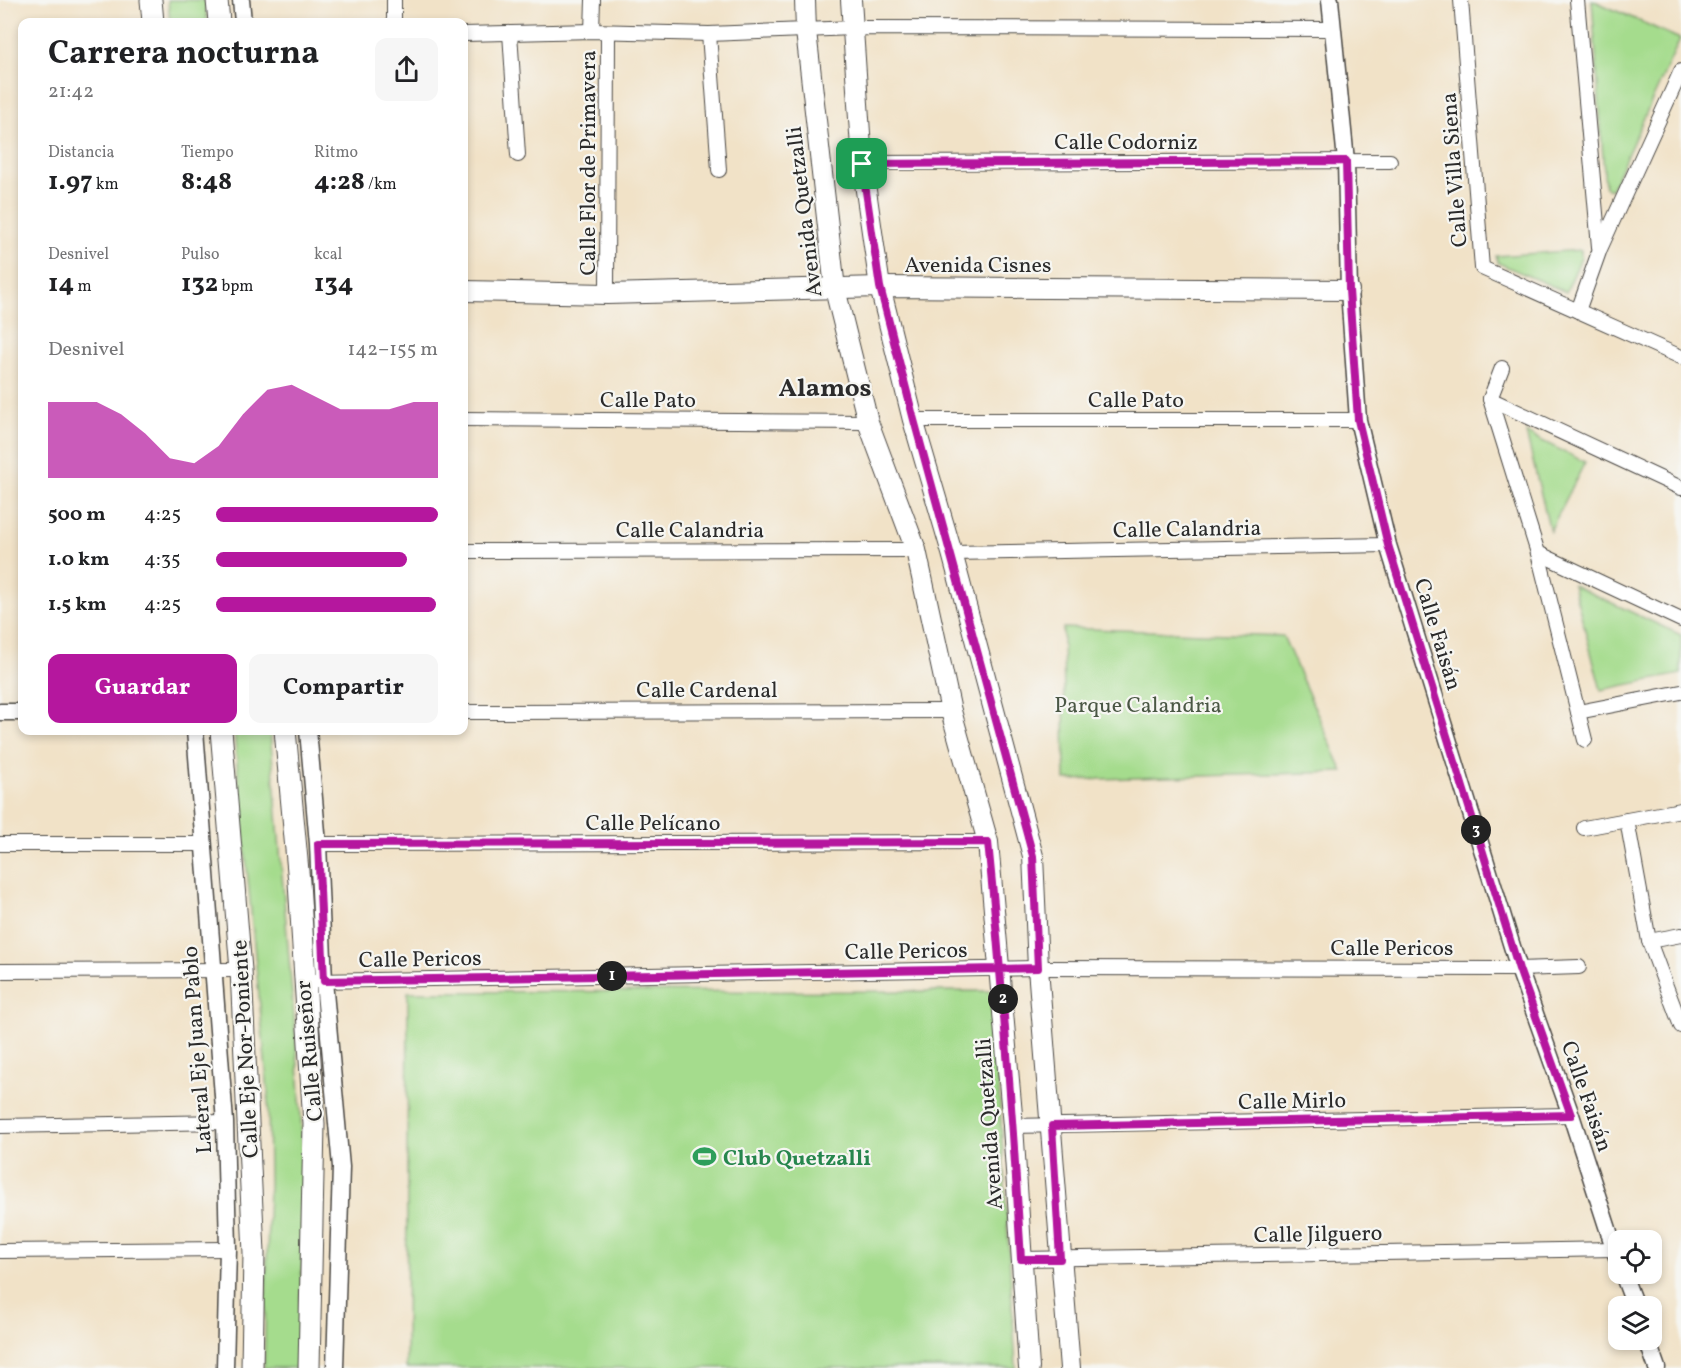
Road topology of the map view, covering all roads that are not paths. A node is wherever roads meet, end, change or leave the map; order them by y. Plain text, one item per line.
1 (151, 0) edge
2 (217, 0) edge
3 (242, 0) edge
4 (394, 0) edge
5 (593, 0) edge
6 (805, 0) edge
7 (851, 0) edge
8 (1329, 0) edge
9 (1461, 0) edge
10 (1577, 0) edge
11 (153, 18) edge
12 (219, 18) edge
13 (243, 18) edge
14 (394, 18) edge
15 (852, 28) junction
16 (1331, 29) junction
17 (592, 31) junction
18 (806, 31) junction
19 (510, 33) junction
20 (608, 33) junction
21 (468, 34) edge
22 (709, 34) junction
23 (1681, 71) edge
24 (518, 155) dead end
25 (1346, 161) junction
26 (1390, 161) dead end
27 (862, 164) junction
28 (719, 170) dead end
29 (1599, 249) junction
30 (880, 287) junction
31 (835, 289) junction
32 (1349, 290) junction
33 (468, 291) edge
34 (607, 294) junction
35 (1578, 311) junction
36 (1681, 357) edge
37 (1502, 368) dead end
38 (1490, 399) junction
39 (468, 419) edge
40 (914, 420) junction
41 (1358, 420) junction
42 (868, 422) junction
43 (1681, 488) edge
44 (1388, 545) junction
45 (468, 550) edge
46 (916, 550) junction
47 (1538, 553) junction
48 (952, 554) junction
49 (1681, 620) edge
50 (1681, 692) edge
51 (951, 711) junction
52 (0, 712) edge
53 (18, 712) edge
54 (468, 712) edge
55 (1578, 712) junction
56 (195, 735) edge
57 (220, 735) edge
58 (285, 735) edge
59 (308, 735) edge
60 (1585, 740) dead end
61 (1681, 810) edge
62 (1627, 820) junction
63 (1584, 828) dead end
64 (988, 842) junction
65 (0, 844) edge
66 (205, 844) junction
67 (318, 844) junction
68 (1681, 935) edge
69 (1649, 941) junction
70 (1579, 967) dead end
71 (1038, 968) junction
72 (1000, 969) junction
73 (1519, 969) junction
74 (242, 970) junction
75 (0, 971) edge
76 (214, 972) junction
77 (315, 981) junction
78 (1681, 1026) edge
79 (1571, 1115) junction
80 (225, 1122) junction
81 (0, 1126) edge
82 (1013, 1126) junction
83 (1052, 1126) junction
84 (1609, 1230) edge
85 (228, 1249) junction
86 (0, 1251) edge
87 (1608, 1254) edge
88 (1021, 1259) junction
89 (1060, 1259) junction
90 (1651, 1350) edge
91 (225, 1368) edge
92 (252, 1368) edge
93 (309, 1368) edge
94 (334, 1368) edge
95 (1029, 1368) edge
96 (1070, 1368) edge
97 (1657, 1368) edge

1 - 11 main road
2 - 12 main road
3 - 13 street
4 - 14 street
5 - 17 street
6 - 18 main road, Avenida Quetzalli
7 - 15 main road
8 - 16 street, Calle Faisán
9 - 35 street, Calle Villa Siena
10 - 29 street
15 - 16 street
15 - 18 street
15 - 27 main road
16 - 25 street, Calle Faisán
17 - 19 street
17 - 20 street
18 - 22 street
18 - 31 main road, Avenida Quetzalli
19 - 21 street
19 - 24 street
20 - 22 street
20 - 34 street, Calle Flor de Primavera
22 - 28 street
23 - 29 street
25 - 26 street, Calle Codorniz
25 - 27 street, Calle Codorniz
25 - 32 street, Calle Faisán
27 - 30 main road
29 - 35 street
30 - 31 main road, Avenida Cisnes
30 - 32 main road, Avenida Cisnes
30 - 40 main road
31 - 34 main road, Avenida Cisnes
31 - 42 main road, Avenida Quetzalli
32 - 41 street, Calle Faisán
33 - 34 main road, Avenida Cisnes
35 - 36 street, Calle Villa Siena
37 - 38 street
38 - 43 street
38 - 47 street
39 - 42 street, Calle Pato
40 - 41 street, Calle Pato
40 - 48 main road
41 - 44 street, Calle Faisán
42 - 46 main road, Avenida Quetzalli
44 - 48 street, Calle Calandria
44 - 73 street, Calle Faisán
45 - 46 street, Calle Calandria
46 - 51 main road, Avenida Quetzalli
47 - 49 street
47 - 55 street
48 - 71 main road
50 - 55 street
51 - 54 street, Calle Cardenal
51 - 64 main road, Avenida Quetzalli
52 - 53 street
55 - 60 street
56 - 66 street, Lateral Eje Juan Pablo
57 - 74 main road, Calle Eje Nor-Poniente
58 - 77 main road
59 - 67 street, Calle Ruiseñor
61 - 62 street
62 - 63 street
62 - 69 street
64 - 67 street, Calle Pelícano
64 - 72 main road, Avenida Quetzalli
65 - 66 street
66 - 76 street, Lateral Eje Juan Pablo
67 - 77 street, Calle Ruiseñor
68 - 69 street
69 - 78 street
70 - 73 street, Calle Pericos
71 - 72 street, Calle Pericos
71 - 73 street, Calle Pericos
71 - 83 main road
72 - 77 street, Calle Pericos
72 - 82 main road, Avenida Quetzalli
73 - 79 street, Calle Faisán
74 - 76 street
74 - 92 main road, Calle Eje Nor-Poniente
75 - 76 street
76 - 80 street, Lateral Eje Juan Pablo
77 - 93 main road
77 - 94 street, Calle Ruiseñor
79 - 83 street, Calle Mirlo
79 - 84 street, Calle Faisán
80 - 81 street
80 - 85 street, Lateral Eje Juan Pablo
82 - 83 street, Calle Mirlo
82 - 88 main road, Avenida Quetzalli
83 - 89 main road
85 - 86 street
85 - 91 street, Lateral Eje Juan Pablo
87 - 89 street, Calle Jilguero
88 - 89 street, Calle Jilguero
88 - 95 main road, Avenida Quetzalli
89 - 96 main road
90 - 97 street

